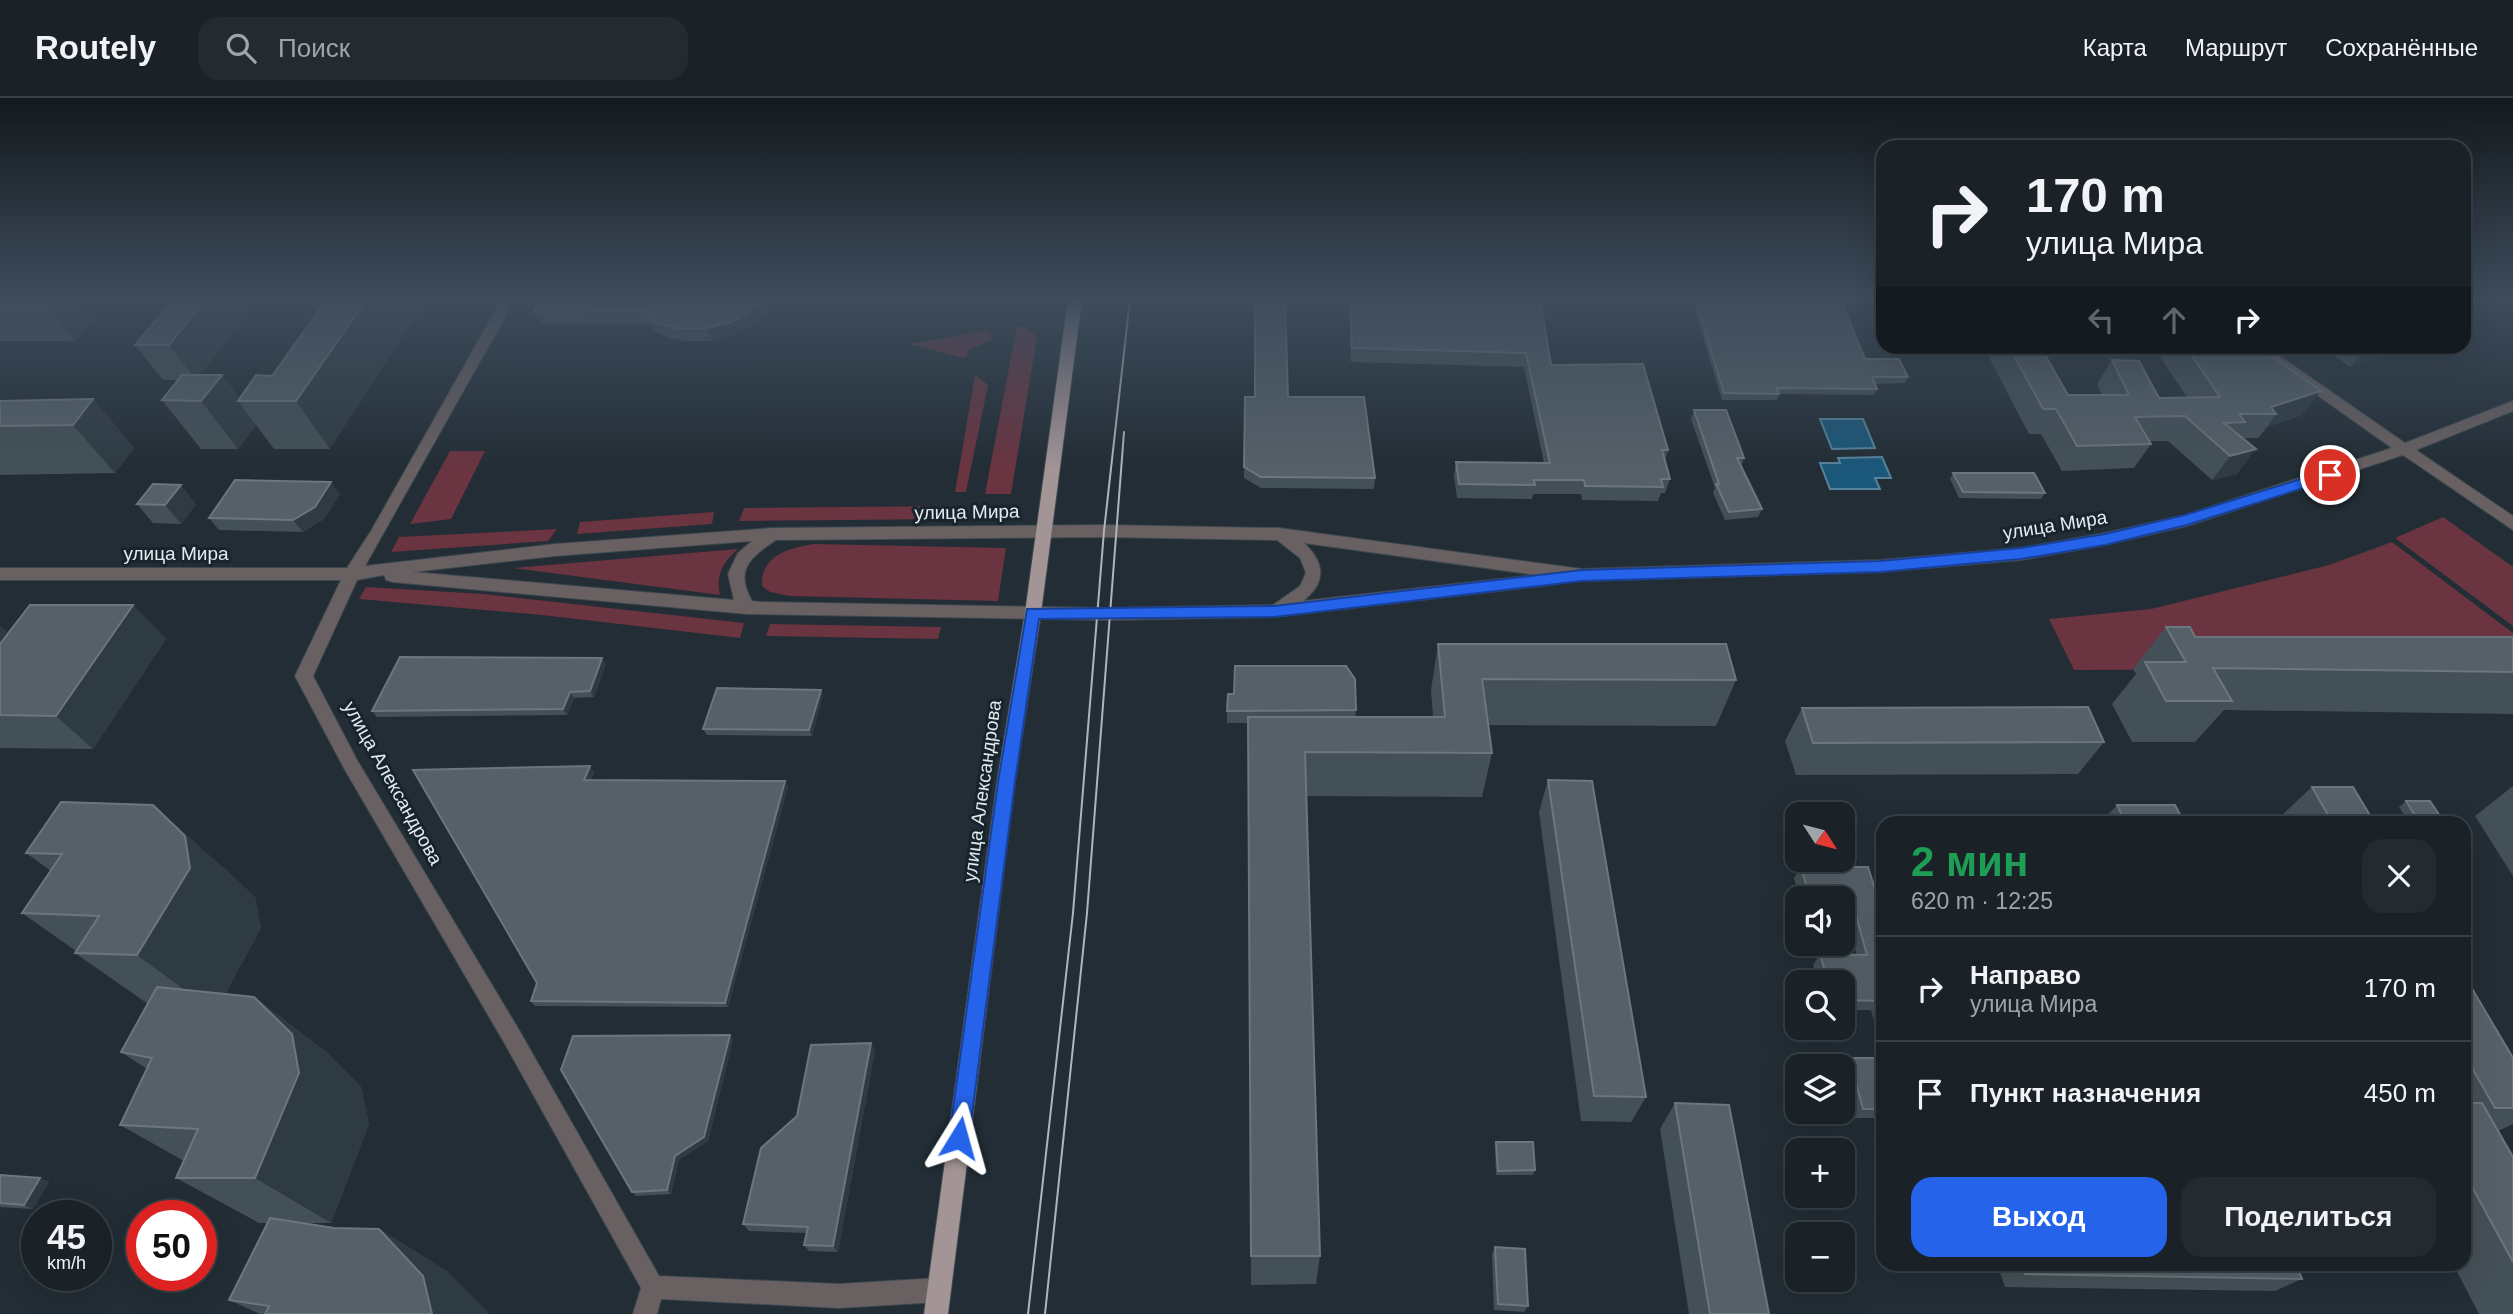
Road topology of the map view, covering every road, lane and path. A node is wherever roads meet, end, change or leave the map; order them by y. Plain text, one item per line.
1 (476, 356) edge
2 (1067, 356) edge
3 (2269, 356) edge
4 (2513, 406) edge
5 (2405, 449) junction
6 (2513, 524) edge
7 (1043, 532) junction
8 (773, 534) junction
9 (1279, 534) junction
10 (352, 573) junction
11 (0, 574) edge
12 (1582, 575) junction
13 (747, 608) junction
14 (1274, 611) junction
15 (1033, 613) junction
16 (653, 1287) junction
17 (939, 1290) junction
18 (645, 1314) edge
19 (936, 1314) edge

1 - 10 street, улица Александрова
2 - 7 main road, улица Александрова
3 - 5 street
4 - 5 street, улица Мира
5 - 6 street
5 - 12 street, улица Мира
7 - 8 street, улица Мира
7 - 9 street, улица Мира
7 - 15 main road, улица Александрова
8 - 10 street, улица Мира
8 - 13 street
9 - 12 street, улица Мира
9 - 14 street
10 - 11 street, улица Мира
10 - 13 street, улица Мира
10 - 16 street, улица Александрова
12 - 14 street, улица Мира
13 - 15 street, улица Мира
14 - 15 street, улица Мира
15 - 17 main road, улица Александрова
16 - 17 street
16 - 18 street
17 - 19 main road, улица Александрова

